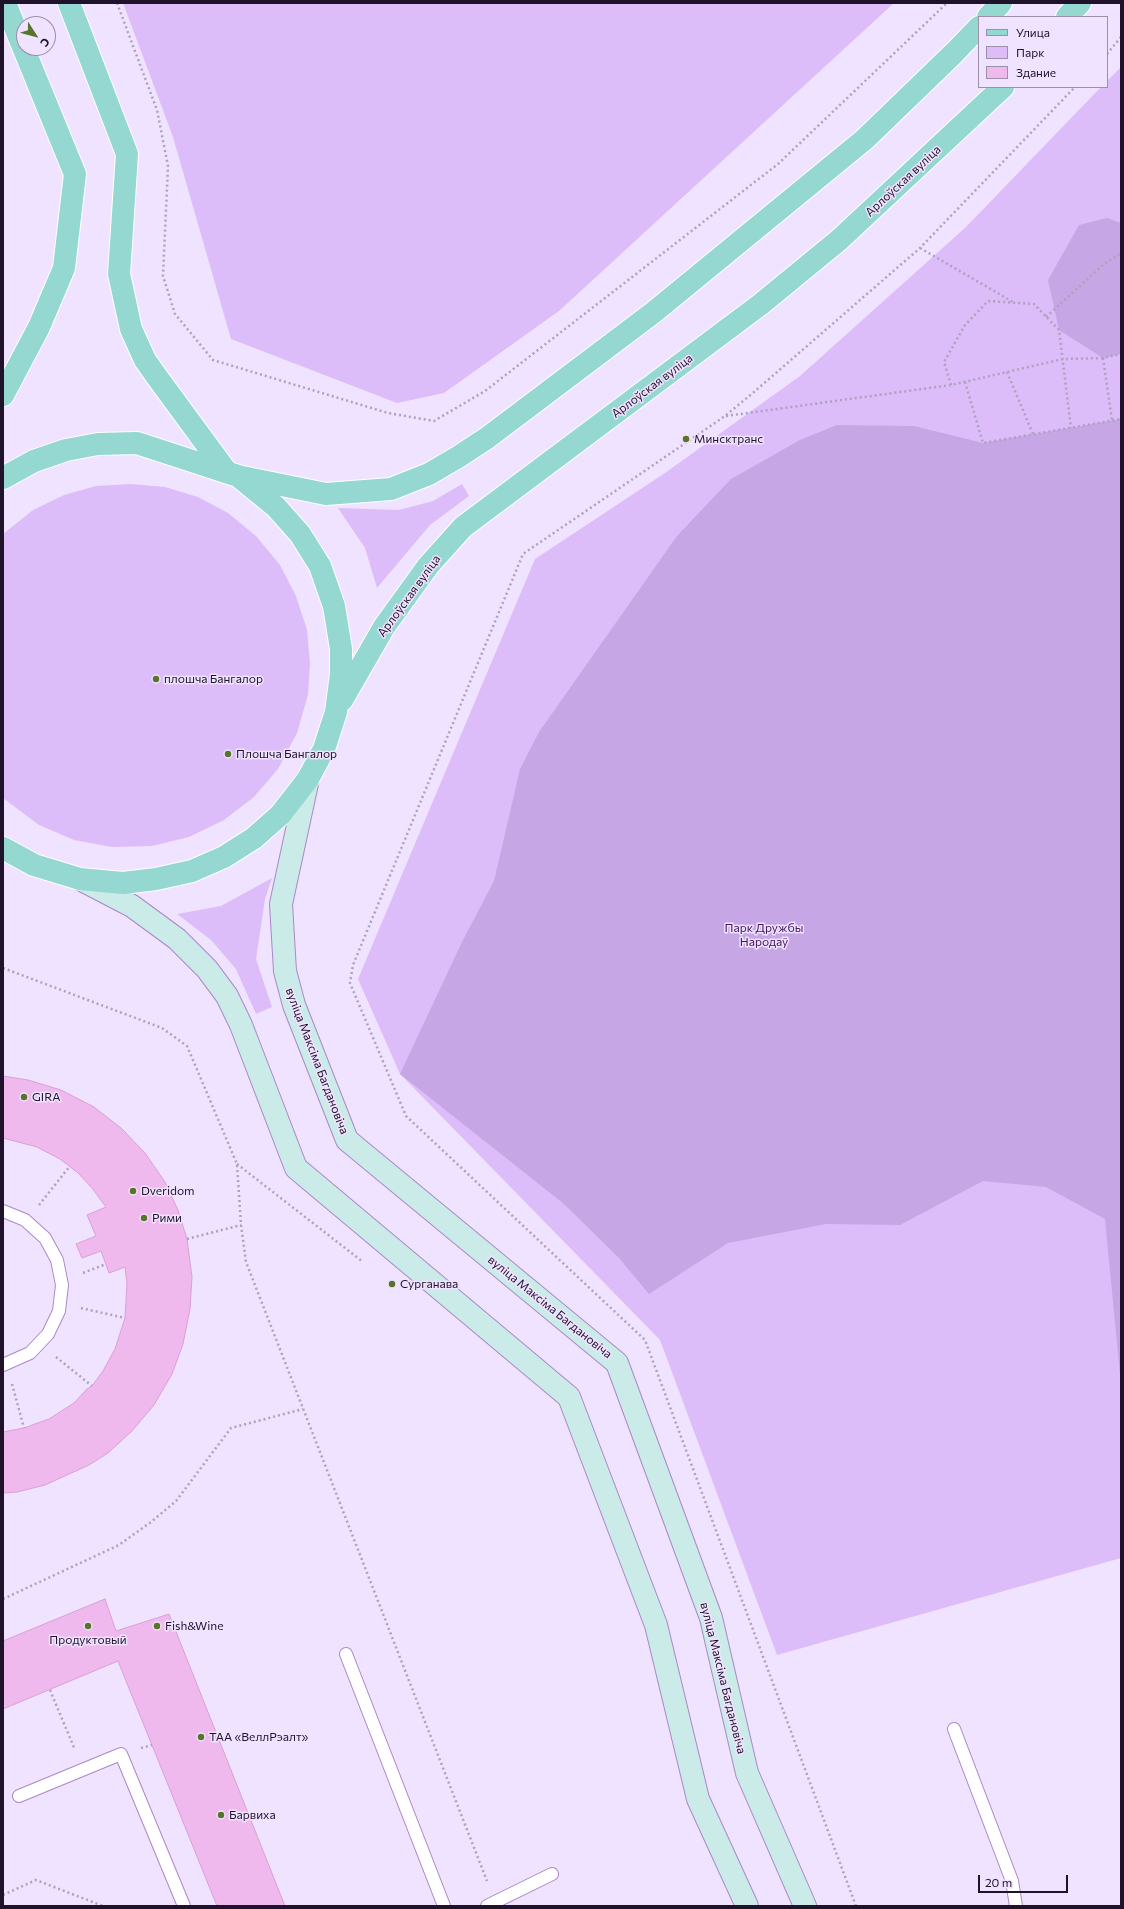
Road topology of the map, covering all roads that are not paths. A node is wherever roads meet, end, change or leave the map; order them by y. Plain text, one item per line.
1 (5, 3) edge
2 (69, 3) edge
3 (1001, 3) edge
4 (1080, 3) edge
5 (989, 16) edge
6 (1068, 16) edge
7 (978, 28) edge
8 (1002, 88) edge
9 (3, 395) edge
10 (232, 474) junction
11 (3, 478) edge
12 (336, 712) junction
13 (308, 779) junction
14 (3, 848) edge
15 (80, 879) junction
16 (3, 1211) edge
17 (5, 1365) edge
18 (346, 1654) dead end
19 (954, 1729) dead end
20 (19, 1796) dead end
21 (552, 1874) dead end
22 (491, 1904) edge
23 (184, 1906) edge
24 (444, 1906) edge
25 (747, 1906) edge
26 (805, 1906) edge
27 (1016, 1906) edge

1 - 9 main road
2 - 10 main road
3 - 5 main road
4 - 6 main road
7 - 10 main road
8 - 12 main road, Арлоўская вуліца
10 - 11 main road
10 - 12 main road
12 - 13 main road
13 - 15 main road
13 - 26 main road, вуліца Максіма Багдановіча
14 - 15 main road
15 - 25 main road
16 - 17 lane
18 - 24 lane
19 - 27 lane
20 - 23 lane
21 - 22 lane

